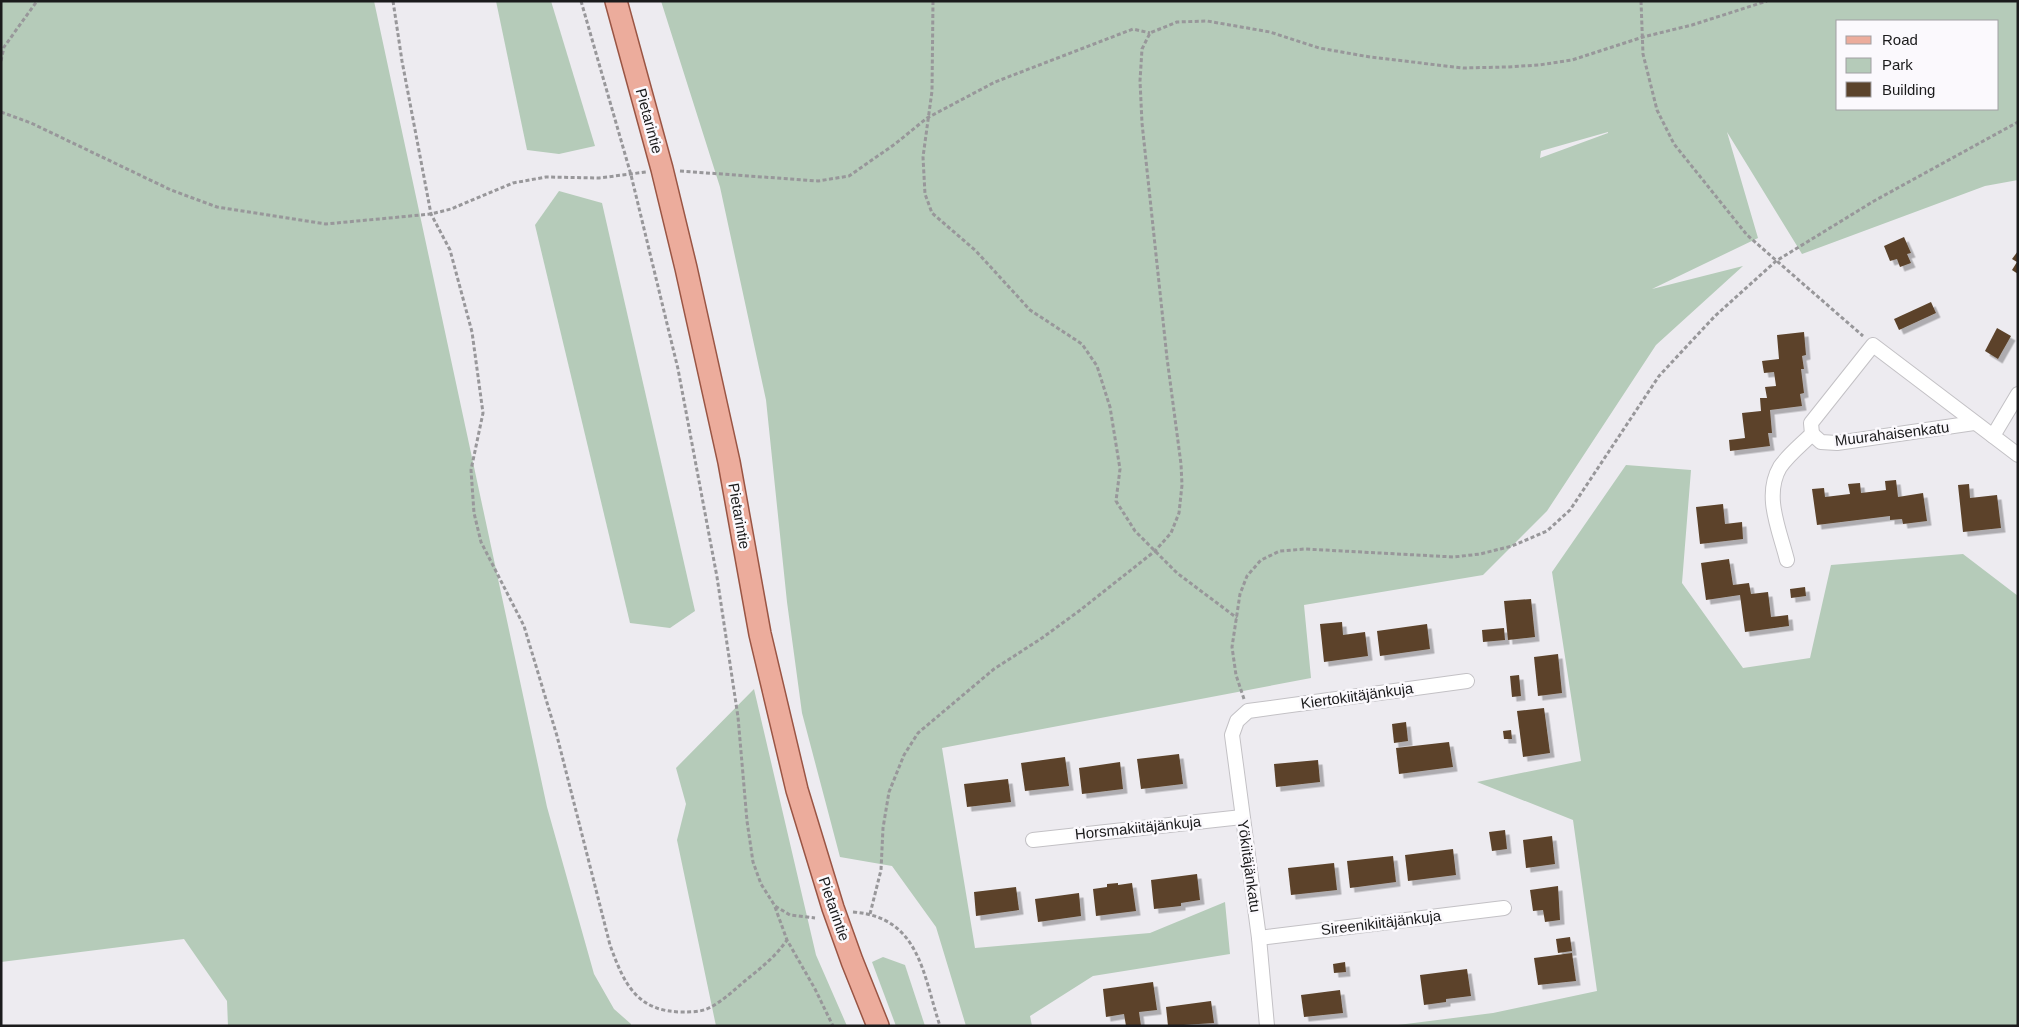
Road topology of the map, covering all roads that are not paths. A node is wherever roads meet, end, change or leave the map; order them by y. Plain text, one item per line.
1 (616, 1) edge
2 (2018, 394) edge
3 (1974, 423) junction
4 (1812, 434) junction
5 (1993, 436) junction
6 (2018, 455) edge
7 (1787, 560) dead end
8 (1467, 680) dead end
9 (1248, 711) joint
10 (1242, 817) junction
11 (1033, 840) dead end
12 (1504, 908) dead end
13 (1258, 938) junction
14 (878, 1026) edge
15 (1267, 1026) edge

1 - 14 main road, Pietarintie
2 - 5 street
3 - 4 street, Muurahaisenkatu
3 - 4 street, Muurahaisenkatu
3 - 5 street, Muurahaisenkatu
4 - 7 street, Muurahaisenkatu
5 - 6 street, Muurahaisenkatu
8 - 9 street, Kiertokiitäjänkuja
9 - 10 street, Yökiitäjänkatu
10 - 11 street, Horsmakiitäjänkuja
10 - 13 street, Yökiitäjänkatu
12 - 13 street, Sireenikiitäjänkuja
13 - 15 street, Yökiitäjänkatu

